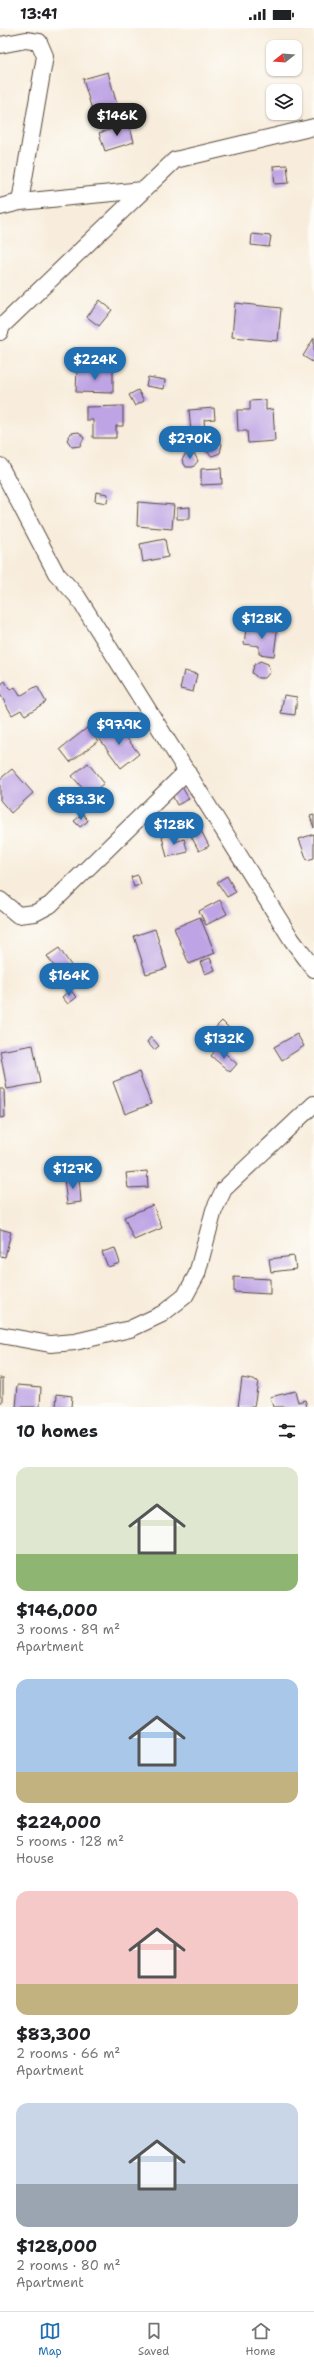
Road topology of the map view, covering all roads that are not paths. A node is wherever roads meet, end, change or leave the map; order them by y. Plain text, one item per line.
1 (0, 45) edge
2 (314, 126) edge
3 (143, 190) junction
4 (20, 202) junction
5 (0, 206) edge
6 (0, 332) edge
7 (0, 466) edge
8 (187, 771) junction
9 (0, 900) edge
10 (314, 968) edge
11 (314, 1104) edge
12 (0, 1335) edge

1 - 4 street
2 - 3 street
3 - 4 street
3 - 6 street
4 - 5 street
7 - 8 street
8 - 9 street
8 - 10 street
11 - 12 street

